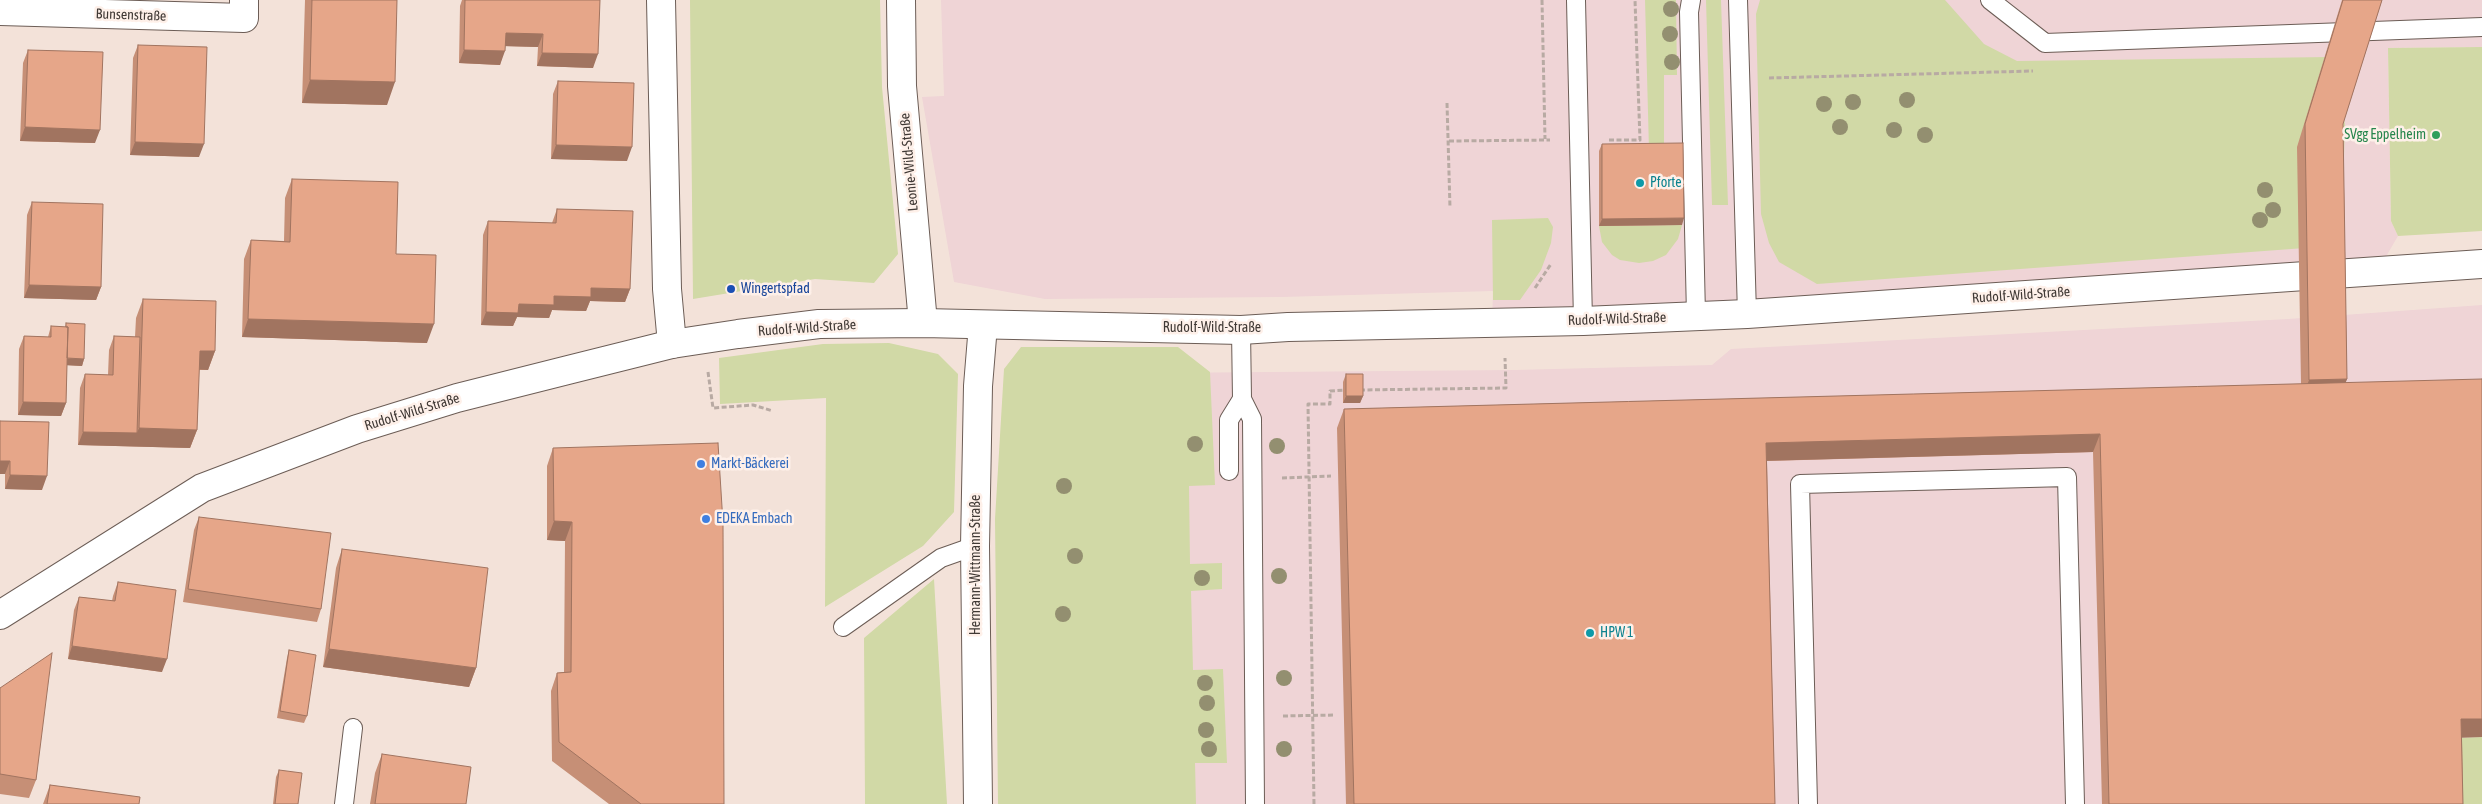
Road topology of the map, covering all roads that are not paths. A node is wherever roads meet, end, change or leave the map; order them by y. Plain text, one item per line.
1 (244, 0) edge
2 (661, 0) edge
3 (901, 0) edge
4 (1576, 0) edge
5 (1690, 0) edge
6 (1738, 0) edge
7 (1990, 0) edge
8 (0, 11) edge
9 (2482, 27) edge
10 (2482, 264) edge
11 (1747, 314) junction
12 (1696, 315) junction
13 (1583, 320) junction
14 (923, 323) junction
15 (983, 325) junction
16 (1241, 330) junction
17 (672, 344) junction
18 (1242, 399) junction
19 (1229, 471) dead end
20 (976, 546) junction
21 (0, 615) edge
22 (843, 627) dead end
23 (353, 728) dead end
24 (344, 804) edge
25 (978, 804) edge
26 (1255, 804) edge
27 (1808, 804) edge
28 (2075, 804) edge

1 - 8 street, Bunsenstraße
2 - 17 street
3 - 14 street, Leonie-Wild-Straße
4 - 13 lane
5 - 12 lane
6 - 11 lane
7 - 9 lane
10 - 11 street, Rudolf-Wild-Straße
11 - 12 street, Rudolf-Wild-Straße
12 - 13 street, Rudolf-Wild-Straße
13 - 16 street, Rudolf-Wild-Straße
14 - 15 street, Rudolf-Wild-Straße
14 - 17 street, Rudolf-Wild-Straße
15 - 16 street, Rudolf-Wild-Straße
15 - 20 street, Hermann-Wittmann-Straße
16 - 18 lane
17 - 21 street, Rudolf-Wild-Straße
18 - 19 lane
18 - 26 lane
20 - 22 lane
20 - 25 street, Hermann-Wittmann-Straße
23 - 24 lane
27 - 28 lane

